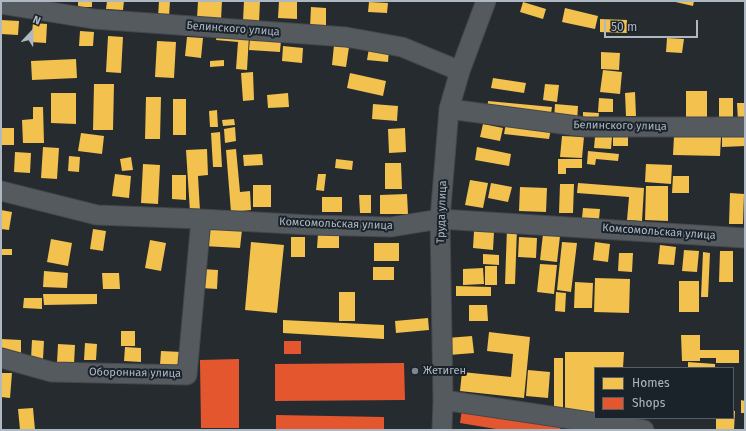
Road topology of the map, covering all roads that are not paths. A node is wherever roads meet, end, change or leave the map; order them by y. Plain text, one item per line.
1 (486, 1) edge
2 (1, 4) edge
3 (460, 71) junction
4 (449, 109) junction
5 (745, 127) edge
6 (1, 191) edge
7 (201, 219) junction
8 (440, 219) junction
9 (745, 238) edge
10 (1, 358) edge
11 (443, 400) junction
12 (442, 430) edge
13 (644, 430) edge

1 - 3 street, Труда улица
2 - 3 street, Белинского улица
3 - 4 street, Труда улица
4 - 5 street, Белинского улица
4 - 8 street, Труда улица
6 - 7 street, Комсомольская улица
7 - 8 street, Комсомольская улица
7 - 10 street, Оборонная улица
8 - 9 street, Комсомольская улица
8 - 11 street, Труда улица
11 - 12 street, Труда улица
11 - 13 street

